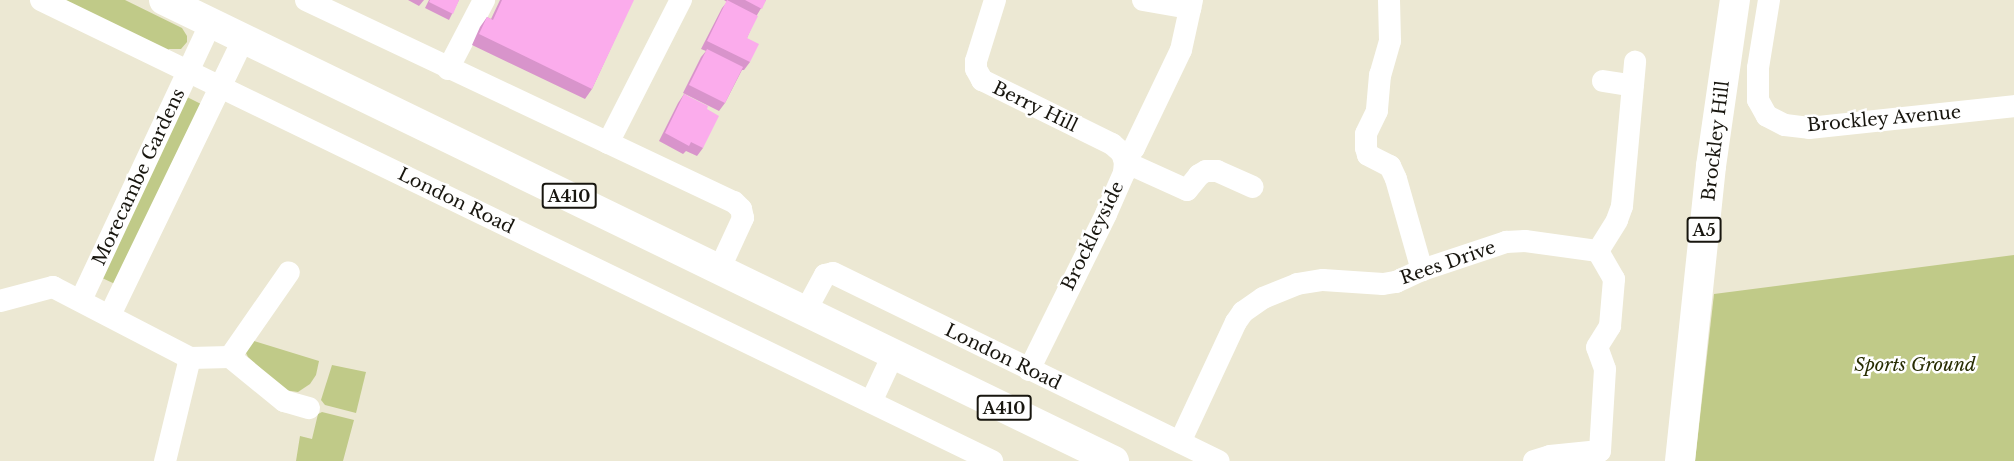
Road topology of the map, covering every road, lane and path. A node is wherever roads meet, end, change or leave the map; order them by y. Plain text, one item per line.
1 (41, 0) edge
2 (164, 0) edge
3 (306, 0) edge
4 (484, 0) edge
5 (681, 0) edge
6 (995, 0) edge
7 (1143, 0) edge
8 (1389, 0) edge
9 (1735, 0) edge
10 (1769, 0) edge
11 (1191, 4) edge
12 (212, 23) junction
13 (243, 38) junction
14 (1635, 62) dead end
15 (448, 69) junction
16 (189, 72) junction
17 (1603, 81) dead end
18 (1633, 86) junction
19 (220, 87) junction
20 (2014, 106) edge
21 (608, 143) junction
22 (1125, 160) junction
23 (1253, 187) dead end
24 (1598, 251) junction
25 (719, 270) junction
26 (1422, 270) junction
27 (289, 272) dead end
28 (81, 300) junction
29 (0, 302) edge
30 (805, 312) junction
31 (110, 315) junction
32 (893, 355) junction
33 (230, 357) junction
34 (190, 358) junction
35 (1029, 370) junction
36 (871, 402) junction
37 (309, 408) dead end
38 (1180, 442) junction
39 (165, 461) edge
40 (992, 461) edge
41 (1114, 461) edge
42 (1219, 461) edge
43 (1534, 461) edge
44 (1680, 461) edge

1 - 16 street, London Road
2 - 12 main road, A410
3 - 15 street
4 - 15 street
5 - 21 street
6 - 22 street, Berry Hill
7 - 11 street
8 - 26 street
9 - 44 main road, Brockley Hill / A5
10 - 20 street, Brockley Avenue
11 - 22 street
12 - 13 main road, A410
12 - 16 street, Morecambe Gardens
13 - 19 street, Morecambe Gardens
13 - 25 main road, A410
14 - 18 street
15 - 21 street
16 - 19 street, London Road
16 - 28 street, Morecambe Gardens
17 - 18 street
18 - 24 street
19 - 31 street, Morecambe Gardens
19 - 36 street, London Road
21 - 25 street
22 - 23 street, Brockleyside
22 - 35 street, Brockleyside
24 - 26 street, Rees Drive
24 - 43 street
25 - 30 main road, A410
26 - 38 street, Rees Drive
27 - 33 street
28 - 29 street
28 - 31 street
30 - 32 main road, A410
30 - 35 street, London Road
31 - 34 street
32 - 36 street
32 - 41 main road, A410
33 - 34 street
33 - 37 street
34 - 39 street
35 - 38 street, London Road
36 - 40 street, London Road
38 - 42 street, London Road

